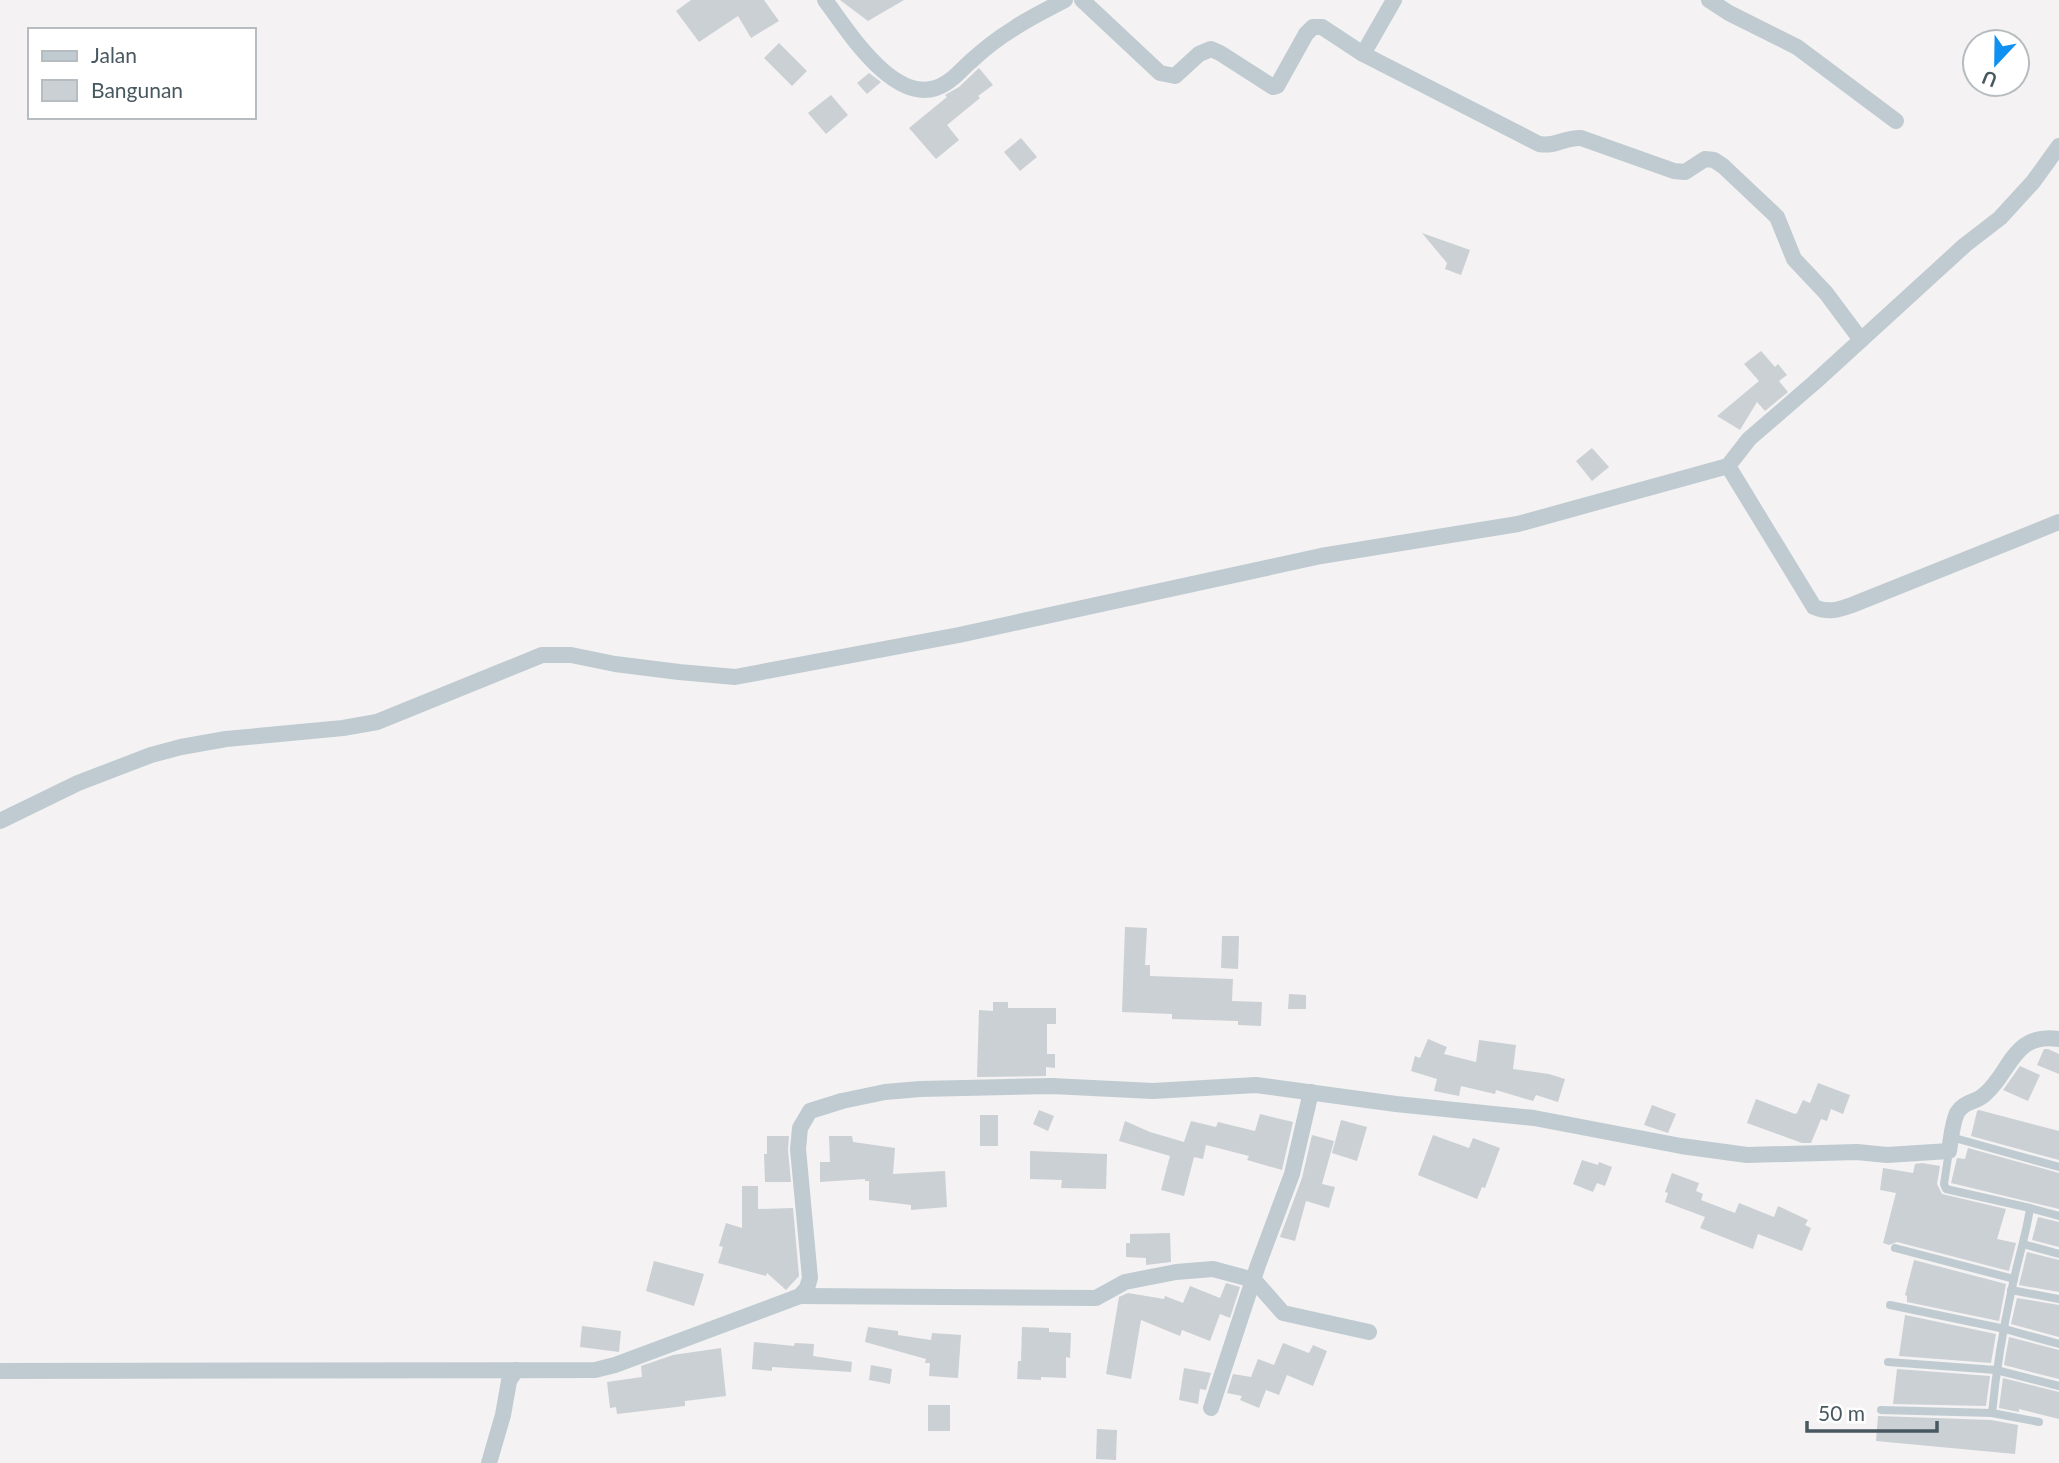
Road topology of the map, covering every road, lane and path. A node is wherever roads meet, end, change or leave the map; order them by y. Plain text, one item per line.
1 (825, 0) edge
2 (1065, 0) edge
3 (1083, 0) edge
4 (1394, 0) edge
5 (1709, 0) edge
6 (1363, 54) junction
7 (1896, 121) dead end
8 (2059, 146) edge
9 (1861, 340) junction
10 (1728, 466) junction
11 (2059, 522) edge
12 (0, 821) edge
13 (2059, 1039) edge
14 (1311, 1092) junction
15 (1950, 1144) junction
16 (2059, 1167) edge
17 (2030, 1209) junction
18 (2059, 1216) edge
19 (2023, 1244) junction
20 (1895, 1248) dead end
21 (2059, 1254) edge
22 (2014, 1279) junction
23 (1254, 1280) junction
24 (2011, 1290) junction
25 (800, 1296) junction
26 (2059, 1299) edge
27 (1889, 1305) dead end
28 (2005, 1328) junction
29 (1369, 1332) dead end
30 (2059, 1344) edge
31 (1888, 1362) dead end
32 (516, 1370) junction
33 (1996, 1370) junction
34 (0, 1371) edge
35 (2059, 1387) edge
36 (1211, 1408) dead end
37 (1881, 1410) dead end
38 (1992, 1413) junction
39 (2039, 1422) dead end
40 (489, 1463) edge

1 - 2 street
3 - 6 street
4 - 6 street
5 - 7 street
6 - 9 street
8 - 9 street
9 - 10 street
10 - 11 street
10 - 12 street
13 - 15 street
14 - 15 street
14 - 23 street
14 - 25 street
15 - 16 lane
15 - 17 lane
17 - 18 lane
17 - 19 lane
19 - 21 lane
19 - 22 lane
20 - 22 lane
22 - 24 lane
23 - 25 street
23 - 29 street
23 - 36 street
24 - 26 lane
24 - 28 lane
25 - 32 street
27 - 28 lane
28 - 30 lane
28 - 33 lane
31 - 33 lane
32 - 34 street
32 - 40 street
33 - 35 lane
33 - 38 lane
37 - 38 lane
38 - 39 lane

